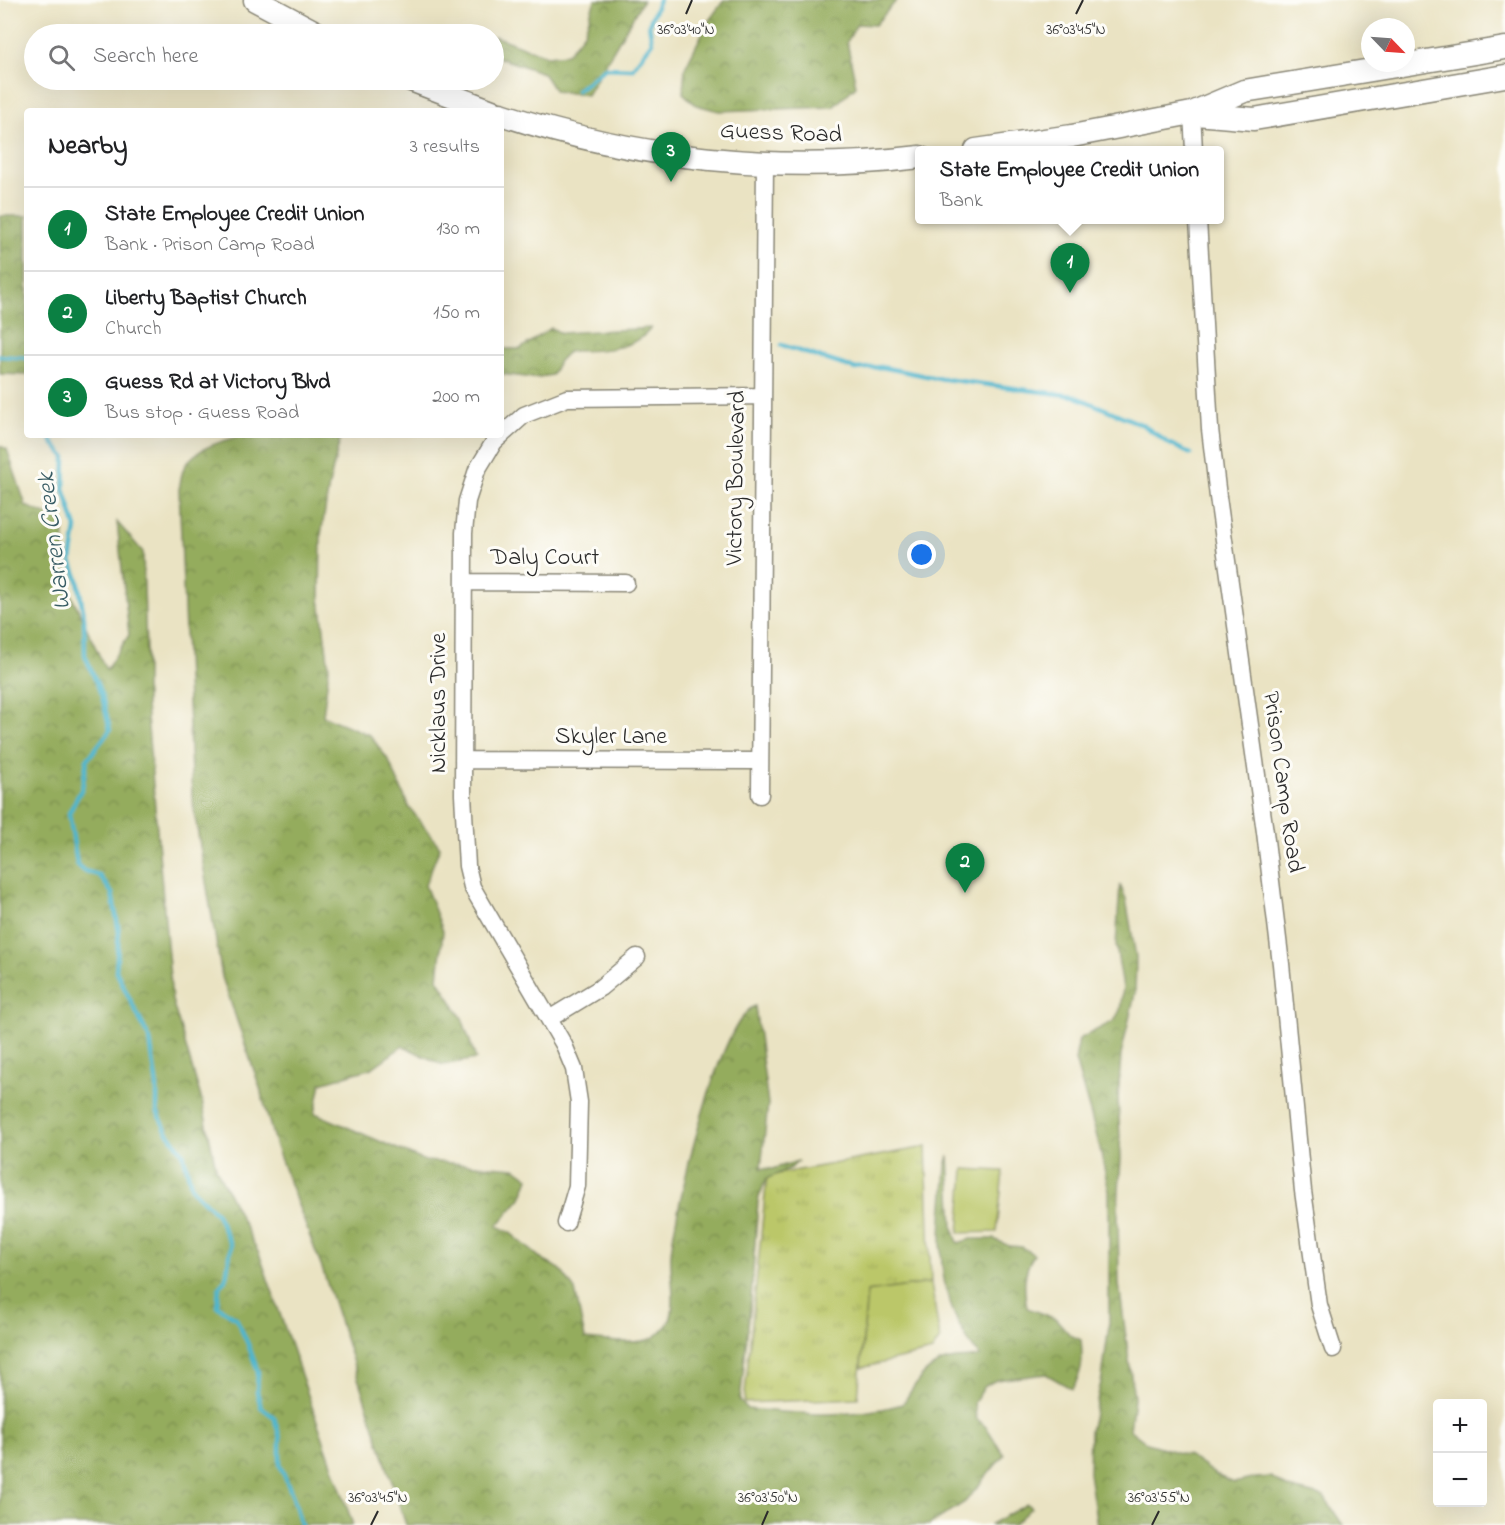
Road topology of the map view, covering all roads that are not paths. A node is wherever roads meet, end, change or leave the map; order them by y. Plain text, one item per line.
1 (255, 0) edge
2 (300, 24) edge
3 (1505, 48) edge
4 (1505, 76) edge
5 (437, 90) edge
6 (484, 108) edge
7 (1192, 113) junction
8 (504, 115) edge
9 (1003, 146) edge
10 (1194, 146) edge
11 (915, 158) edge
12 (765, 162) junction
13 (1198, 224) edge
14 (763, 396) junction
15 (504, 433) edge
16 (498, 438) edge
17 (464, 582) junction
18 (626, 583) dead end
19 (463, 760) junction
20 (759, 761) junction
21 (759, 795) dead end
22 (637, 957) dead end
23 (549, 1019) junction
24 (566, 1223) dead end
25 (1333, 1349) dead end

1 - 2 main road
3 - 7 main road
4 - 7 main road
5 - 6 main road
7 - 9 main road
7 - 10 street
8 - 12 main road, Guess Road
11 - 12 main road, Guess Road
12 - 14 street, Victory Boulevard
13 - 25 street, Prison Camp Road
14 - 15 street, Nicklaus Drive
14 - 20 street, Victory Boulevard
16 - 17 street, Nicklaus Drive
17 - 18 street, Daly Court
17 - 19 street, Nicklaus Drive
19 - 20 street, Skyler Lane
19 - 23 street, Nicklaus Drive
20 - 21 street, Victory Boulevard
22 - 23 street
23 - 24 street, Nicklaus Drive

